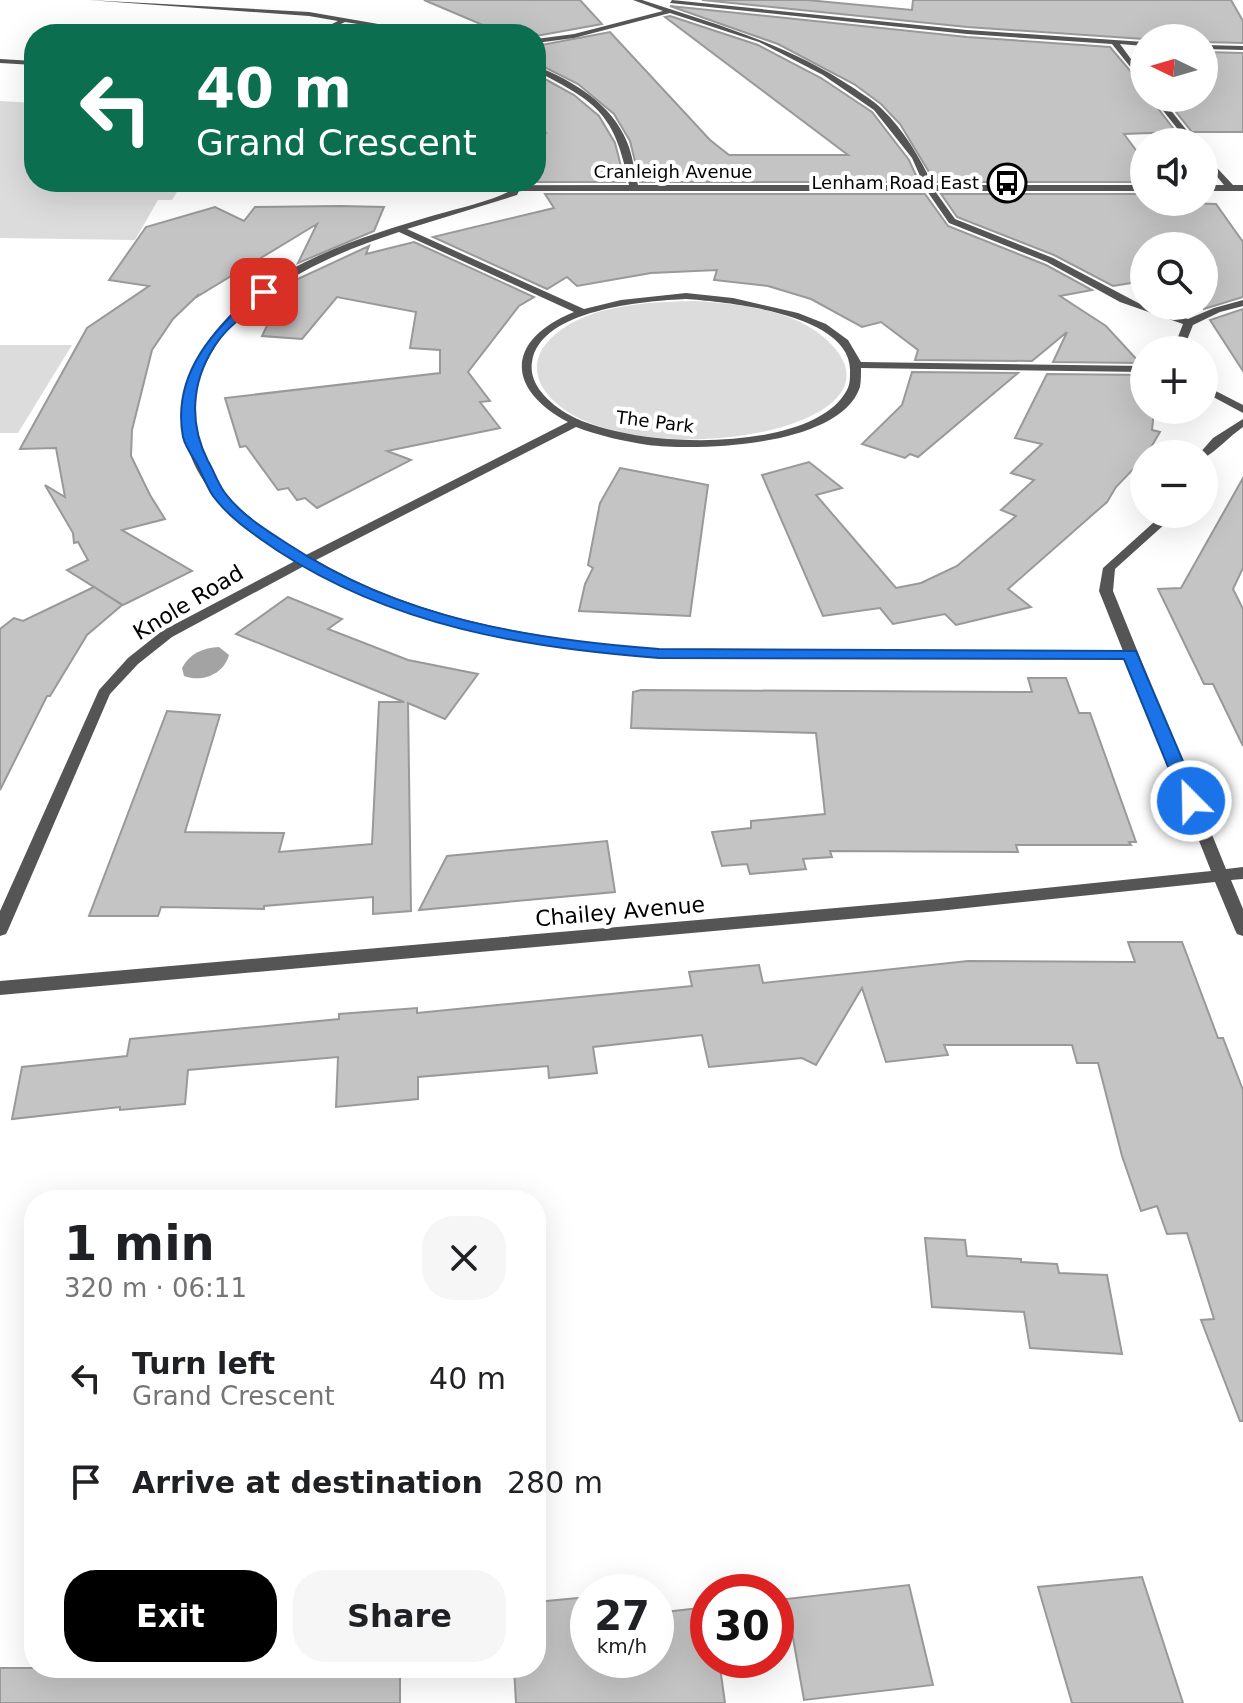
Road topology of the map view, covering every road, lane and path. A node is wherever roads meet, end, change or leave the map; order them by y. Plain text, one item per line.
1 (91, 0) edge
2 (636, 0) edge
3 (657, 0) edge
4 (674, 10) junction
5 (739, 10) junction
6 (347, 18) junction
7 (715, 23) junction
8 (335, 24) edge
9 (379, 24) edge
10 (546, 40) edge
11 (1115, 43) junction
12 (1130, 44) edge
13 (1218, 47) edge
14 (1243, 48) edge
15 (0, 61) edge
16 (24, 62) edge
17 (1130, 63) edge
18 (546, 73) edge
19 (1168, 112) edge
20 (1181, 128) edge
21 (1218, 173) edge
22 (634, 188) junction
23 (931, 188) junction
24 (1130, 188) edge
25 (1243, 188) edge
26 (546, 189) edge
27 (1218, 189) edge
28 (1231, 189) junction
29 (514, 192) edge
30 (399, 229) junction
31 (1243, 303) edge
32 (584, 313) junction
33 (1189, 323) junction
34 (1182, 336) edge
35 (856, 365) junction
36 (1130, 369) edge
37 (1218, 396) edge
38 (1243, 410) edge
39 (577, 422) junction
40 (1243, 422) edge
41 (1218, 440) edge
42 (1154, 528) edge
43 (305, 561) junction
44 (1130, 655) junction
45 (1243, 873) edge
46 (1220, 875) junction
47 (0, 930) edge
48 (1243, 930) edge
49 (0, 988) edge

1 - 6 street
2 - 4 street
3 - 5 street
4 - 7 street
4 - 10 street
5 - 7 street
5 - 11 street
6 - 8 street
6 - 9 street
7 - 23 street
11 - 12 street
11 - 17 street
13 - 14 street
15 - 16 street
18 - 22 street
19 - 20 street
21 - 28 street
22 - 23 street, Cranleigh Avenue
22 - 26 street, Cranleigh Avenue
23 - 24 street, Cranleigh Avenue
23 - 33 street
25 - 28 street
27 - 28 street
29 - 30 street
30 - 32 street
30 - 43 street
31 - 33 street
32 - 35 street, The Park
32 - 39 street, The Park
33 - 34 street
35 - 36 street
35 - 39 street, The Park
37 - 38 street
39 - 43 street, Knole Road
40 - 41 street
42 - 44 street
43 - 44 street
43 - 47 street, Knole Road
44 - 46 street
45 - 46 street, Chailey Avenue
46 - 48 street
46 - 49 street, Chailey Avenue

